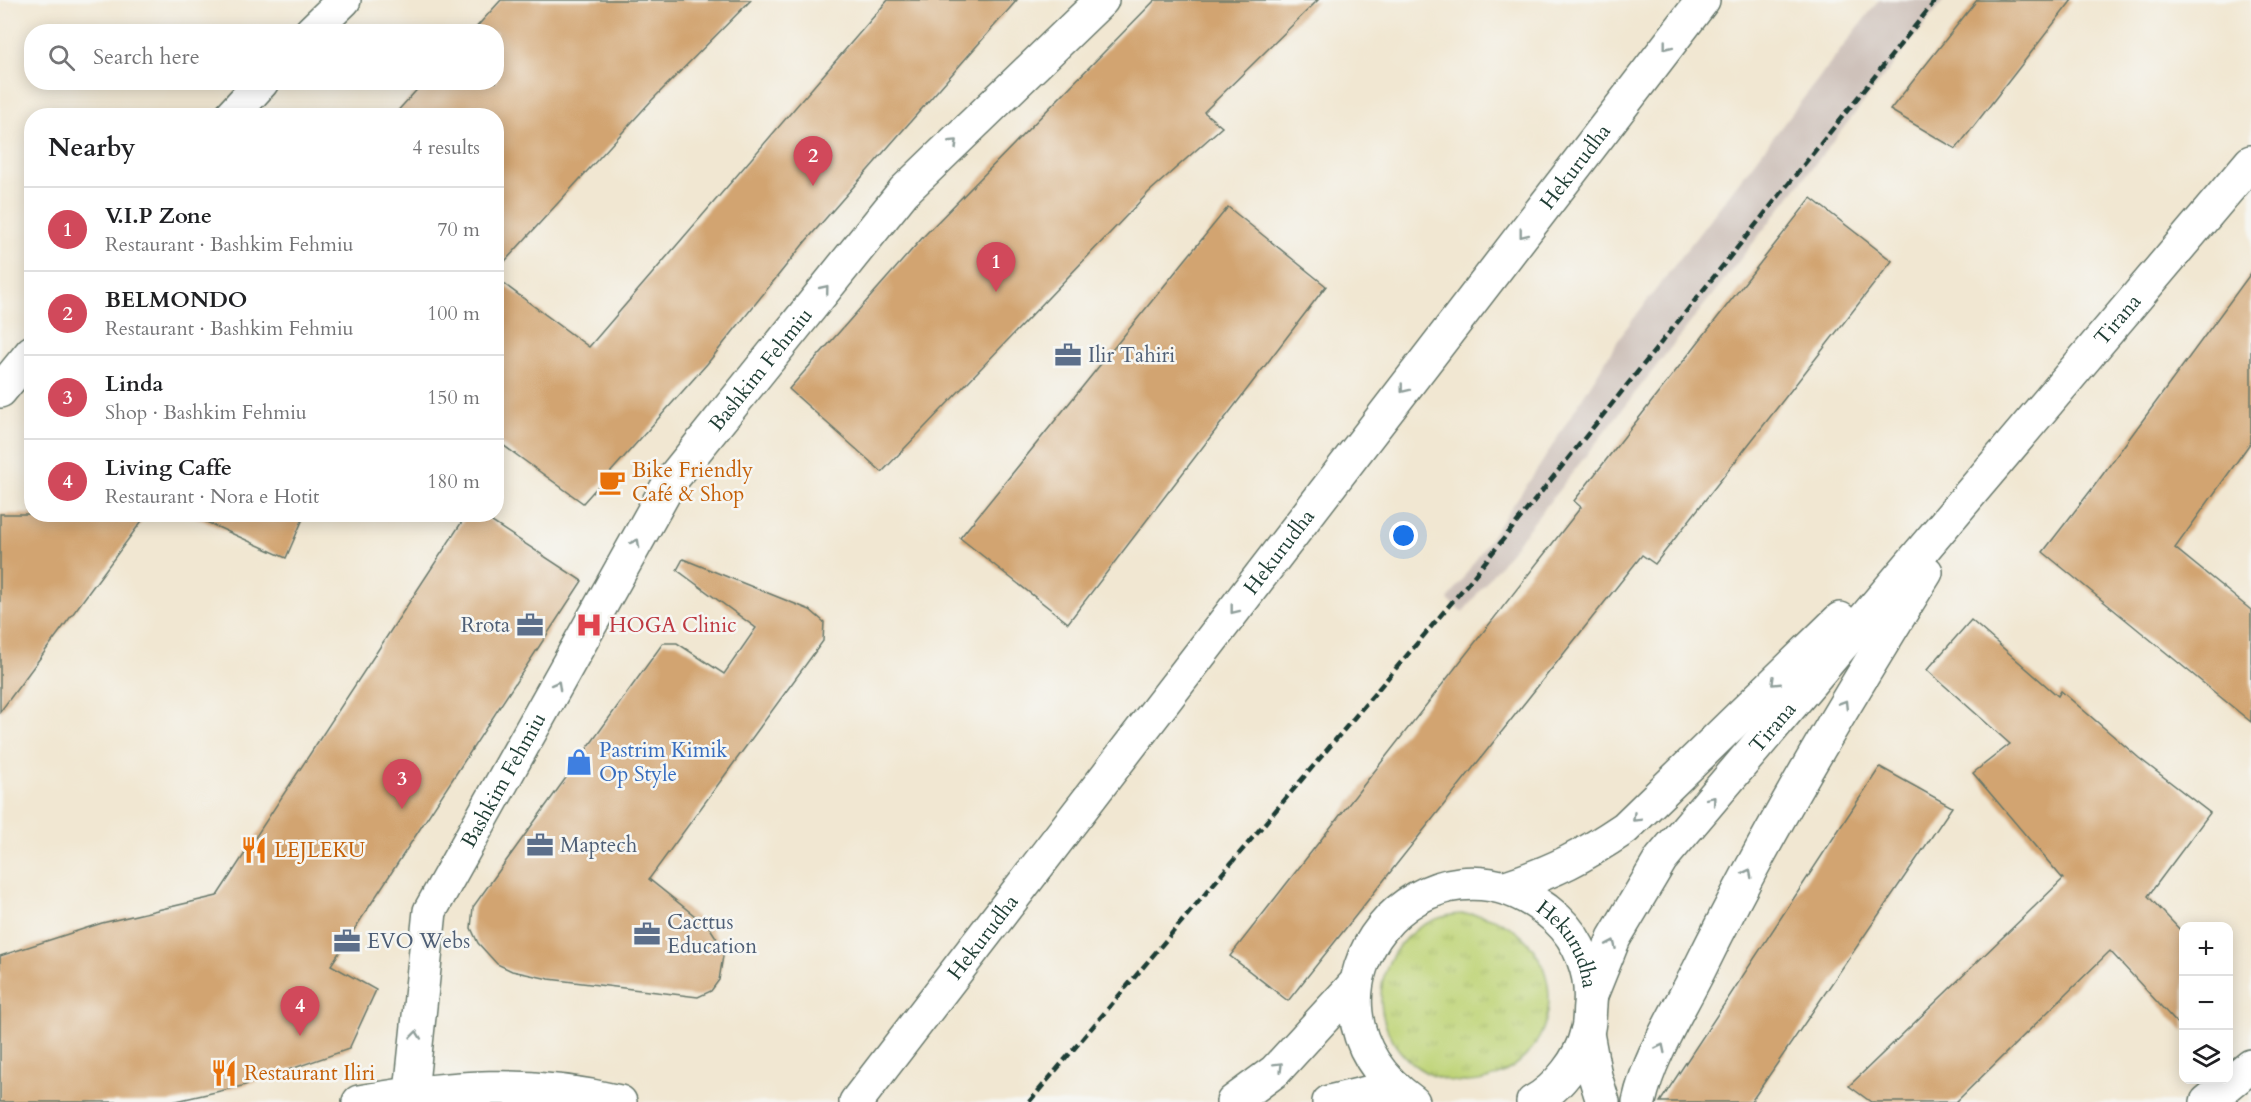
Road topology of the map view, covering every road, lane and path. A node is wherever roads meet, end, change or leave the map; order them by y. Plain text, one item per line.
1 (344, 0) edge
2 (1102, 0) edge
3 (1703, 0) edge
4 (319, 24) edge
5 (255, 90) edge
6 (238, 108) edge
7 (2251, 162) edge
8 (24, 362) edge
9 (0, 391) edge
10 (1983, 479) junction
11 (1506, 887) junction
12 (1355, 984) junction
13 (1591, 994) junction
14 (1587, 1033) junction
15 (2251, 1066) edge
16 (1402, 1095) edge
17 (410, 1098) edge
18 (359, 1102) edge
19 (447, 1102) edge
20 (620, 1102) edge
21 (856, 1102) edge
22 (1233, 1102) edge
23 (1329, 1102) edge
24 (1533, 1102) edge
25 (1604, 1102) edge
26 (1639, 1102) edge
27 (2207, 1102) edge

1 - 4 main road
17 -> 2 main road, Bashkim Fehmiu
3 -> 21 main road, Hekurudha
5 - 6 main road
7 - 10 main road, Tirana
8 - 9 main road
10 -> 11 main road, Tirana
13 -> 10 main road, Tirana
26 -> 10 main road
11 - 12 main road, Hekurudha
11 - 13 main road, Hekurudha
12 - 16 main road, Hekurudha
22 -> 12 main road, Hekurudha
13 - 14 main road, Hekurudha
14 - 24 main road, Hekurudha
14 - 25 main road
15 - 27 main road
16 - 23 main road, Hekurudha
17 - 18 main road
17 - 19 main road
17 - 20 main road

